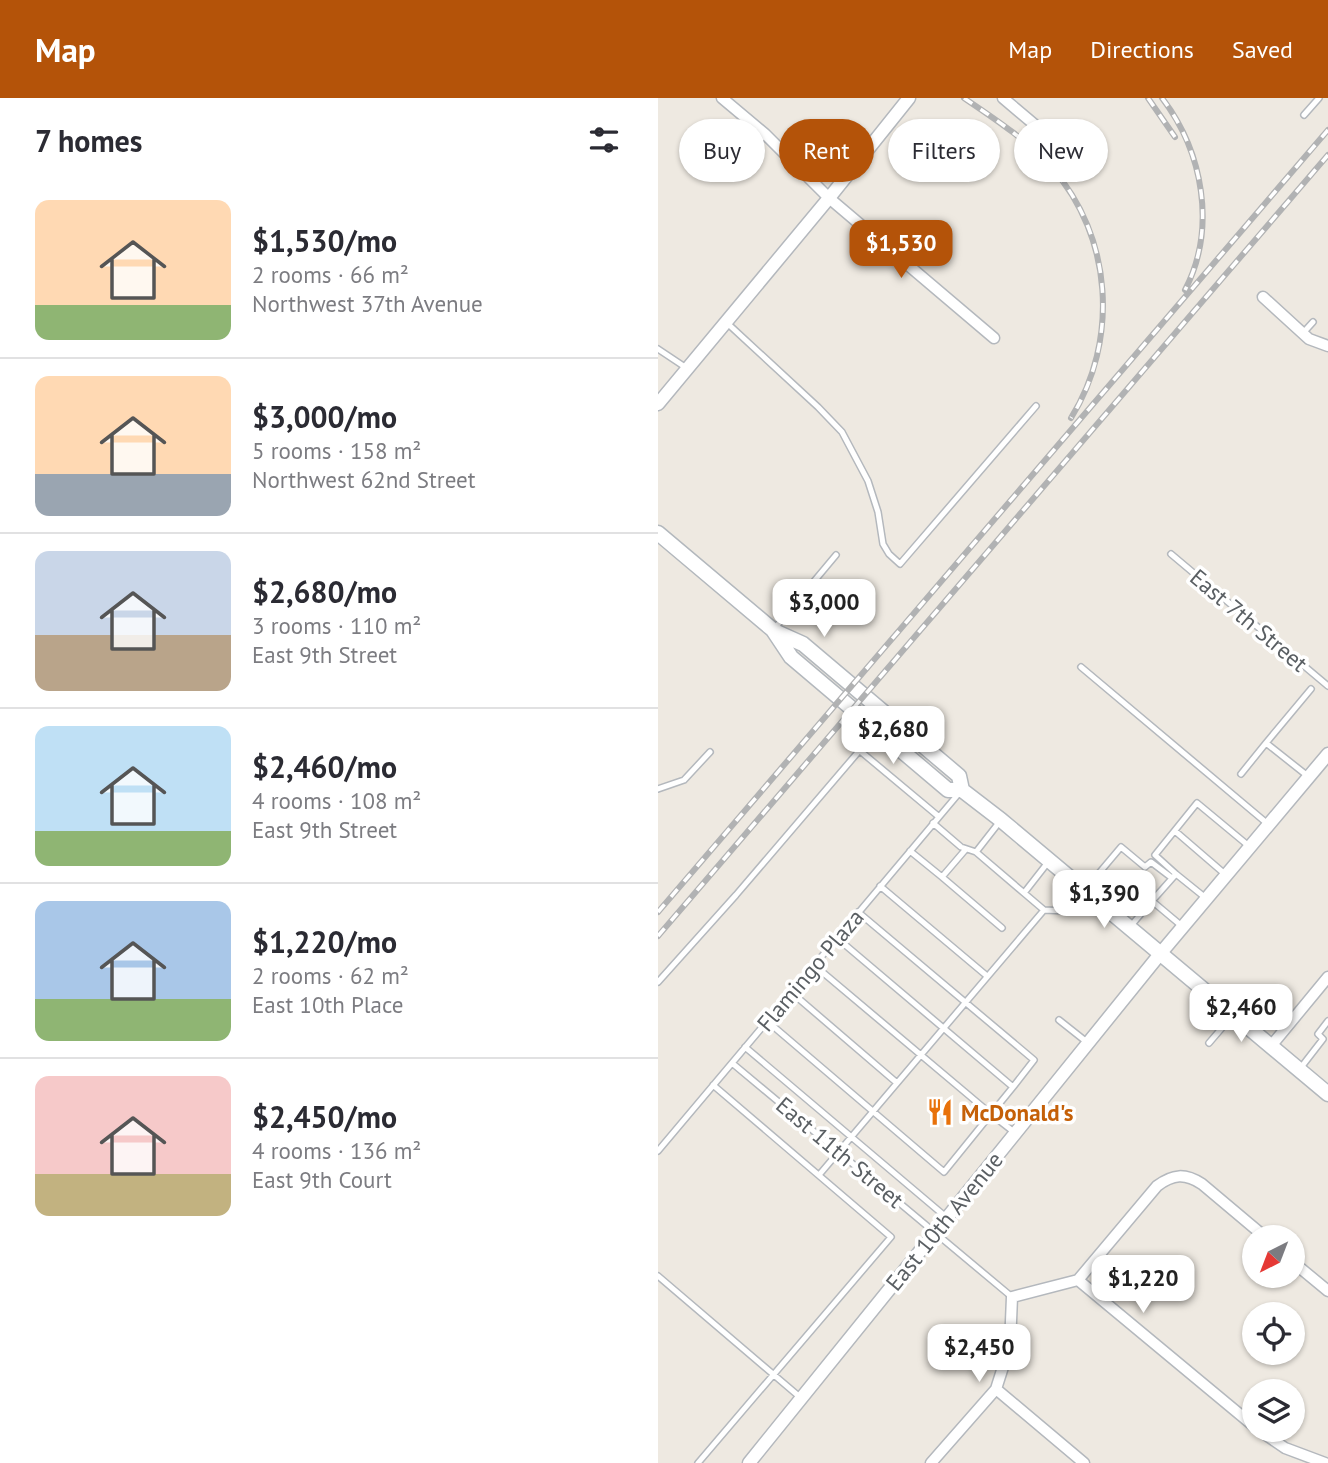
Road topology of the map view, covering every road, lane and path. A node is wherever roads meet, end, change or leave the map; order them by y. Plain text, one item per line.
1 (722, 98) edge
2 (909, 98) edge
3 (1003, 98) edge
4 (1320, 98) edge
5 (1304, 115) dead end
6 (747, 119) edge
7 (1028, 119) edge
8 (765, 134) edge
9 (829, 198) junction
10 (1264, 297) dead end
11 (726, 322) junction
12 (1312, 322) dead end
13 (1303, 334) junction
14 (994, 338) dead end
15 (1328, 346) edge
16 (658, 349) edge
17 (688, 369) junction
18 (658, 404) edge
19 (1036, 406) dead end
20 (658, 533) edge
21 (1171, 554) dead end
22 (836, 555) dead end
23 (773, 630) junction
24 (1081, 667) dead end
25 (1328, 686) edge
26 (1311, 689) dead end
27 (877, 730) junction
28 (1266, 743) junction
29 (859, 750) junction
30 (709, 752) dead end
31 (1328, 754) edge
32 (1241, 774) dead end
33 (1309, 777) junction
34 (658, 789) edge
35 (962, 790) junction
36 (938, 816) junction
37 (1001, 820) junction
38 (933, 823) junction
39 (1269, 825) junction
40 (1175, 831) junction
41 (1250, 847) junction
42 (966, 849) junction
43 (910, 851) junction
44 (976, 852) junction
45 (1049, 861) junction
46 (1226, 875) junction
47 (1174, 876) junction
48 (942, 877) junction
49 (880, 886) junction
50 (1085, 891) junction
51 (1024, 893) junction
52 (1207, 899) junction
53 (1152, 901) junction
54 (1044, 910) junction
55 (858, 912) junction
56 (1183, 927) junction
57 (1002, 928) dead end
58 (1129, 928) junction
59 (837, 938) junction
60 (1160, 954) junction
61 (814, 965) junction
62 (987, 976) junction
63 (658, 982) edge
64 (1326, 985) edge
65 (791, 992) junction
66 (967, 1002) junction
67 (1233, 1014) junction
68 (1059, 1020) dead end
69 (767, 1021) junction
70 (1328, 1021) edge
71 (943, 1029) junction
72 (1088, 1043) junction
73 (1209, 1043) dead end
74 (1271, 1046) junction
75 (746, 1047) junction
76 (919, 1056) junction
77 (732, 1063) junction
78 (1299, 1070) junction
79 (897, 1083) junction
80 (713, 1086) junction
81 (1013, 1087) junction
82 (1328, 1094) edge
83 (873, 1111) junction
84 (991, 1114) junction
85 (1015, 1133) junction
86 (851, 1136) junction
87 (658, 1151) edge
88 (839, 1152) junction
89 (818, 1175) junction
90 (947, 1217) junction
91 (1251, 1225) edge
92 (935, 1231) junction
93 (1306, 1273) edge
94 (658, 1276) edge
95 (1078, 1280) junction
96 (1328, 1292) edge
97 (1012, 1297) junction
98 (775, 1375) junction
99 (996, 1388) junction
100 (801, 1398) junction
101 (1242, 1416) edge
102 (1276, 1442) edge
103 (698, 1463) edge
104 (749, 1463) edge
105 (931, 1463) edge
106 (1084, 1463) edge
107 (1325, 1463) edge

1 - 6 street
2 - 9 street
3 - 7 street
4 - 5 lane
8 - 9 street
9 - 11 street
9 - 14 street
10 - 13 street
11 - 17 street
11 - 19 lane
12 - 13 lane
13 - 15 street
16 - 17 lane
17 - 18 street
20 - 23 main road
21 - 25 lane, East 7th Street
22 - 23 lane
23 - 27 main road
23 - 35 main road
24 - 39 lane
26 - 28 lane
27 - 29 lane
27 - 35 main road
28 - 32 lane
28 - 33 lane
29 - 36 lane
29 - 63 lane
30 - 34 lane
31 - 33 street, East 10th Avenue
33 - 39 street, East 10th Avenue
35 - 36 lane, Flamingo Plaza
35 - 37 main road
36 - 38 lane, Flamingo Plaza
37 - 44 lane
37 - 45 main road
38 - 42 lane
38 - 43 lane, Flamingo Plaza
39 - 41 street, East 10th Avenue
40 - 41 lane
40 - 46 lane
40 - 47 lane
41 - 46 street, East 10th Avenue
42 - 44 lane
42 - 48 lane
43 - 48 lane
43 - 49 lane, Flamingo Plaza
44 - 51 lane
45 - 50 main road
45 - 51 lane
46 - 52 street, East 10th Avenue
47 - 50 lane
47 - 52 lane
47 - 53 lane
48 - 57 lane
49 - 55 lane, Flamingo Plaza
49 - 62 lane
50 - 54 lane
50 - 58 main road
51 - 54 lane
52 - 56 street, East 10th Avenue
53 - 56 lane
53 - 58 lane
54 - 62 lane
55 - 59 lane, Flamingo Plaza
55 - 66 lane
56 - 60 street, East 10th Avenue
58 - 60 main road
59 - 61 lane, Flamingo Plaza
59 - 71 lane
60 - 67 main road
60 - 72 street, East 10th Avenue
61 - 65 lane, Flamingo Plaza
61 - 76 lane
62 - 66 lane
64 - 74 street
65 - 69 lane, Flamingo Plaza
65 - 79 lane
66 - 71 lane
66 - 81 lane
67 - 73 lane
67 - 74 main road
68 - 72 lane
69 - 75 lane, Flamingo Plaza
69 - 83 lane
70 - 78 lane
71 - 76 lane
71 - 81 lane
72 - 85 street, East 10th Avenue
74 - 78 main road
75 - 77 lane, Flamingo Plaza
75 - 86 lane
76 - 79 lane
76 - 84 lane
77 - 80 lane, Flamingo Plaza
77 - 88 lane, East 11th Street
78 - 82 main road
79 - 83 lane
80 - 87 lane, Flamingo Plaza
80 - 89 lane
81 - 84 lane
83 - 84 lane
83 - 86 lane
84 - 85 lane
85 - 90 street, East 10th Avenue
86 - 88 lane
86 - 90 lane
88 - 89 lane
88 - 92 lane, East 11th Street
89 - 98 lane
90 - 92 street, East 10th Avenue
91 - 95 street
92 - 97 lane, East 11th Street
92 - 100 street, East 10th Avenue
93 - 96 street
94 - 98 lane
95 - 97 street
95 - 101 street
97 - 99 street
98 - 100 lane
98 - 103 lane
99 - 105 street
99 - 106 street
100 - 104 street, East 10th Avenue
102 - 107 street

